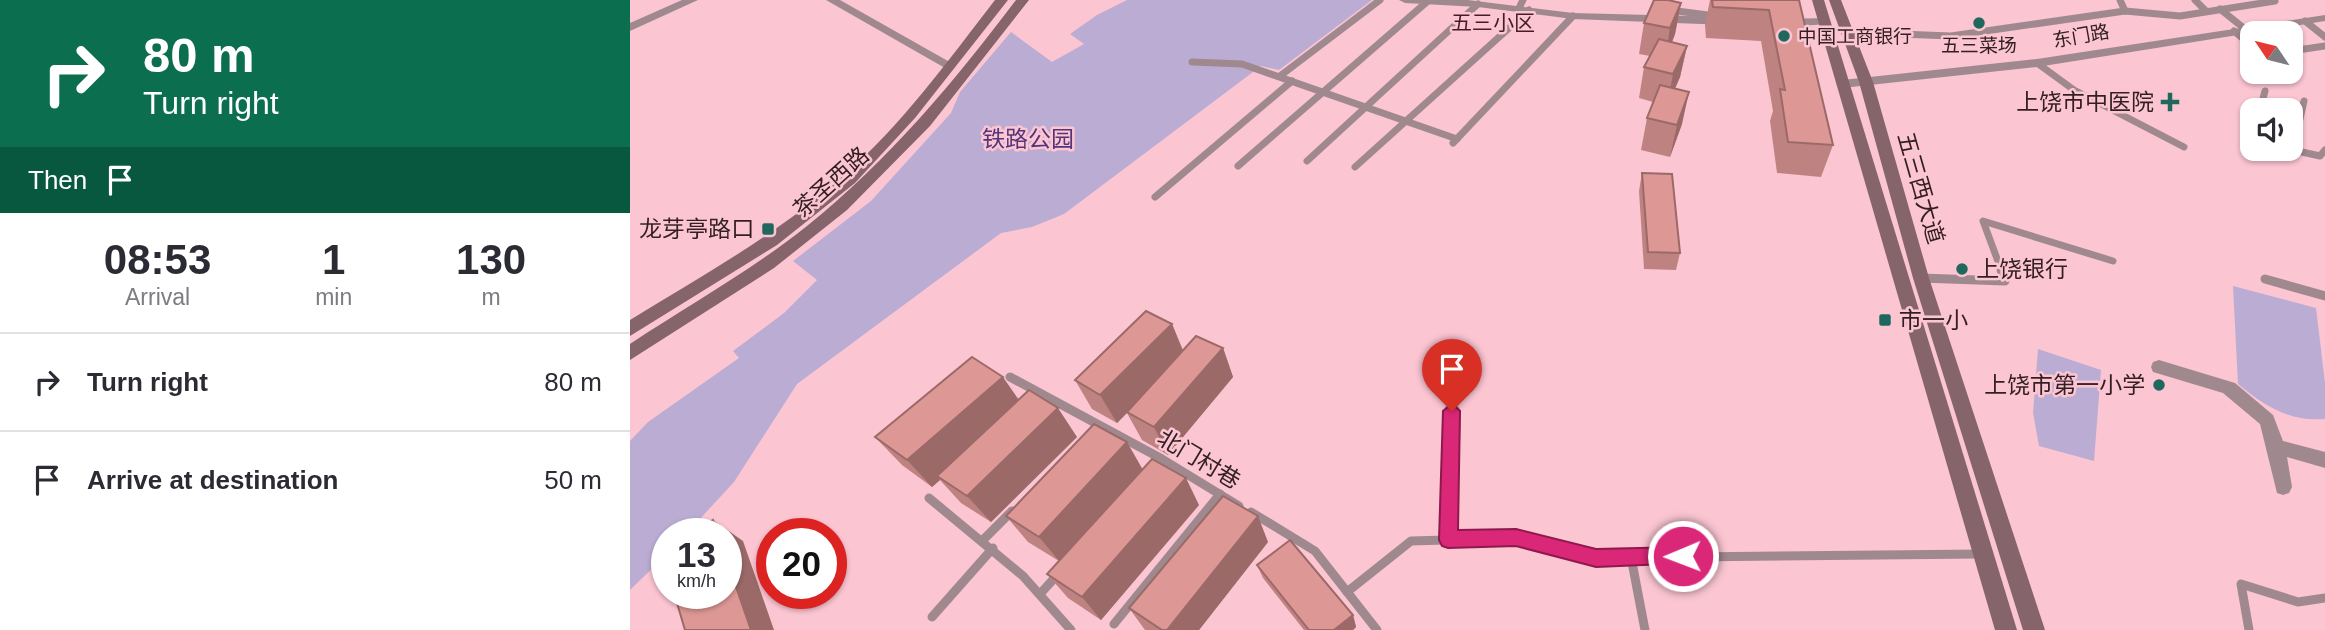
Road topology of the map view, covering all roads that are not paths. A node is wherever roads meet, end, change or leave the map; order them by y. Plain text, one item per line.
1 (692, 0) edge
2 (832, 0) edge
3 (1002, 0) edge
4 (1023, 0) edge
5 (1380, 0) edge
6 (1405, 0) edge
7 (1668, 0) edge
8 (1818, 0) edge
9 (1835, 0) edge
10 (2120, 0) edge
11 (2127, 0) edge
12 (2194, 0) edge
13 (1428, 1) edge
14 (2274, 1) edge
15 (1474, 2) edge
16 (1523, 6) edge
17 (2220, 9) junction
18 (2125, 11) junction
19 (2206, 11) junction
20 (1573, 16) junction
21 (2325, 18) edge
22 (1731, 21) joint
23 (2305, 21) junction
24 (1771, 22) edge
25 (1825, 22) junction
26 (630, 27) edge
27 (2239, 30) junction
28 (1847, 32) junction
29 (2325, 37) edge
30 (2325, 46) edge
31 (2303, 49) edge
32 (1192, 62) dead end
33 (2037, 63) junction
34 (949, 65) junction
35 (1280, 76) junction
36 (1292, 81) junction
37 (1866, 82) junction
38 (1842, 84) junction
39 (1324, 91) junction
40 (2265, 91) dead end
41 (2263, 98) edge
42 (2304, 101) dead end
43 (2303, 105) edge
44 (1368, 106) junction
45 (1406, 119) junction
46 (2184, 147) dead end
47 (2325, 150) edge
48 (2303, 153) edge
49 (1307, 161) dead end
50 (1238, 166) dead end
51 (1355, 167) dead end
52 (1155, 197) dead end
53 (2113, 261) dead end
54 (1921, 278) junction
55 (2265, 279) dead end
56 (2325, 296) edge
57 (630, 330) edge
58 (630, 353) edge
59 (2159, 367) dead end
60 (1010, 377) dead end
61 (1048, 397) junction
62 (1038, 406) edge
63 (1452, 411) dead end
64 (1099, 425) junction
65 (1089, 434) edge
66 (2276, 447) junction
67 (1162, 459) junction
68 (2325, 460) edge
69 (1153, 468) edge
70 (2283, 487) dead end
71 (1220, 494) junction
72 (929, 498) dead end
73 (1022, 501) edge
74 (983, 540) junction
75 (1448, 540) junction
76 (993, 548) junction
77 (1982, 554) junction
78 (1631, 557) junction
79 (1066, 565) edge
80 (1347, 592) junction
81 (1040, 594) junction
82 (2325, 598) edge
83 (932, 617) dead end
84 (1114, 624) dead end
85 (1071, 630) edge
86 (1377, 630) edge
87 (1645, 630) edge
88 (2006, 630) edge
89 (2034, 630) edge
90 (2249, 630) edge

1 - 26 street
2 - 34 street
3 - 34 main road, 茶圣西路
4 - 58 main road, 茶圣西路
5 - 35 lane
6 - 13 street
7 - 22 lane
8 - 25 main road, 五三西大道
9 - 28 main road, 五三西大道
10 - 11 lane
10 - 18 lane
12 - 19 lane
13 - 15 street
13 - 39 lane
14 - 17 lane
15 - 16 street
15 - 44 lane
16 - 20 street
16 - 45 lane
17 - 19 lane
17 - 27 lane
18 - 19 lane
18 - 28 lane
20 - 22 street
20 - 45 lane
21 - 23 street, 东门路
23 - 27 street, 东门路
23 - 29 lane
24 - 25 street
25 - 38 main road, 五三西大道
27 - 33 street, 东门路
28 - 37 main road, 五三西大道
30 - 31 lane
32 - 35 lane
33 - 37 street, 东门路
33 - 46 lane
34 - 57 main road, 茶圣西路
35 - 36 lane
36 - 39 lane
36 - 52 lane
37 - 38 street, 东门路
37 - 54 main road, 五三西大道
38 - 77 main road, 五三西大道
39 - 44 lane
39 - 50 lane
40 - 41 lane
42 - 43 lane
44 - 45 lane
44 - 49 lane
45 - 51 lane
47 - 48 lane
53 - 54 lane
54 - 89 main road, 五三西大道
55 - 56 lane
59 - 66 street
60 - 61 lane, 北门村巷
61 - 62 lane
61 - 64 lane, 北门村巷
63 - 75 street
64 - 65 lane
64 - 67 lane, 北门村巷
66 - 68 street
66 - 70 street
67 - 69 lane
67 - 71 lane, 北门村巷
71 - 80 lane, 北门村巷
71 - 84 lane
72 - 74 lane
73 - 74 lane
74 - 76 lane
75 - 78 lane
75 - 80 lane
76 - 81 lane
76 - 83 lane
77 - 78 lane
77 - 88 main road, 五三西大道
78 - 87 lane
79 - 81 lane
80 - 86 lane, 北门村巷
81 - 85 lane
82 - 90 lane

